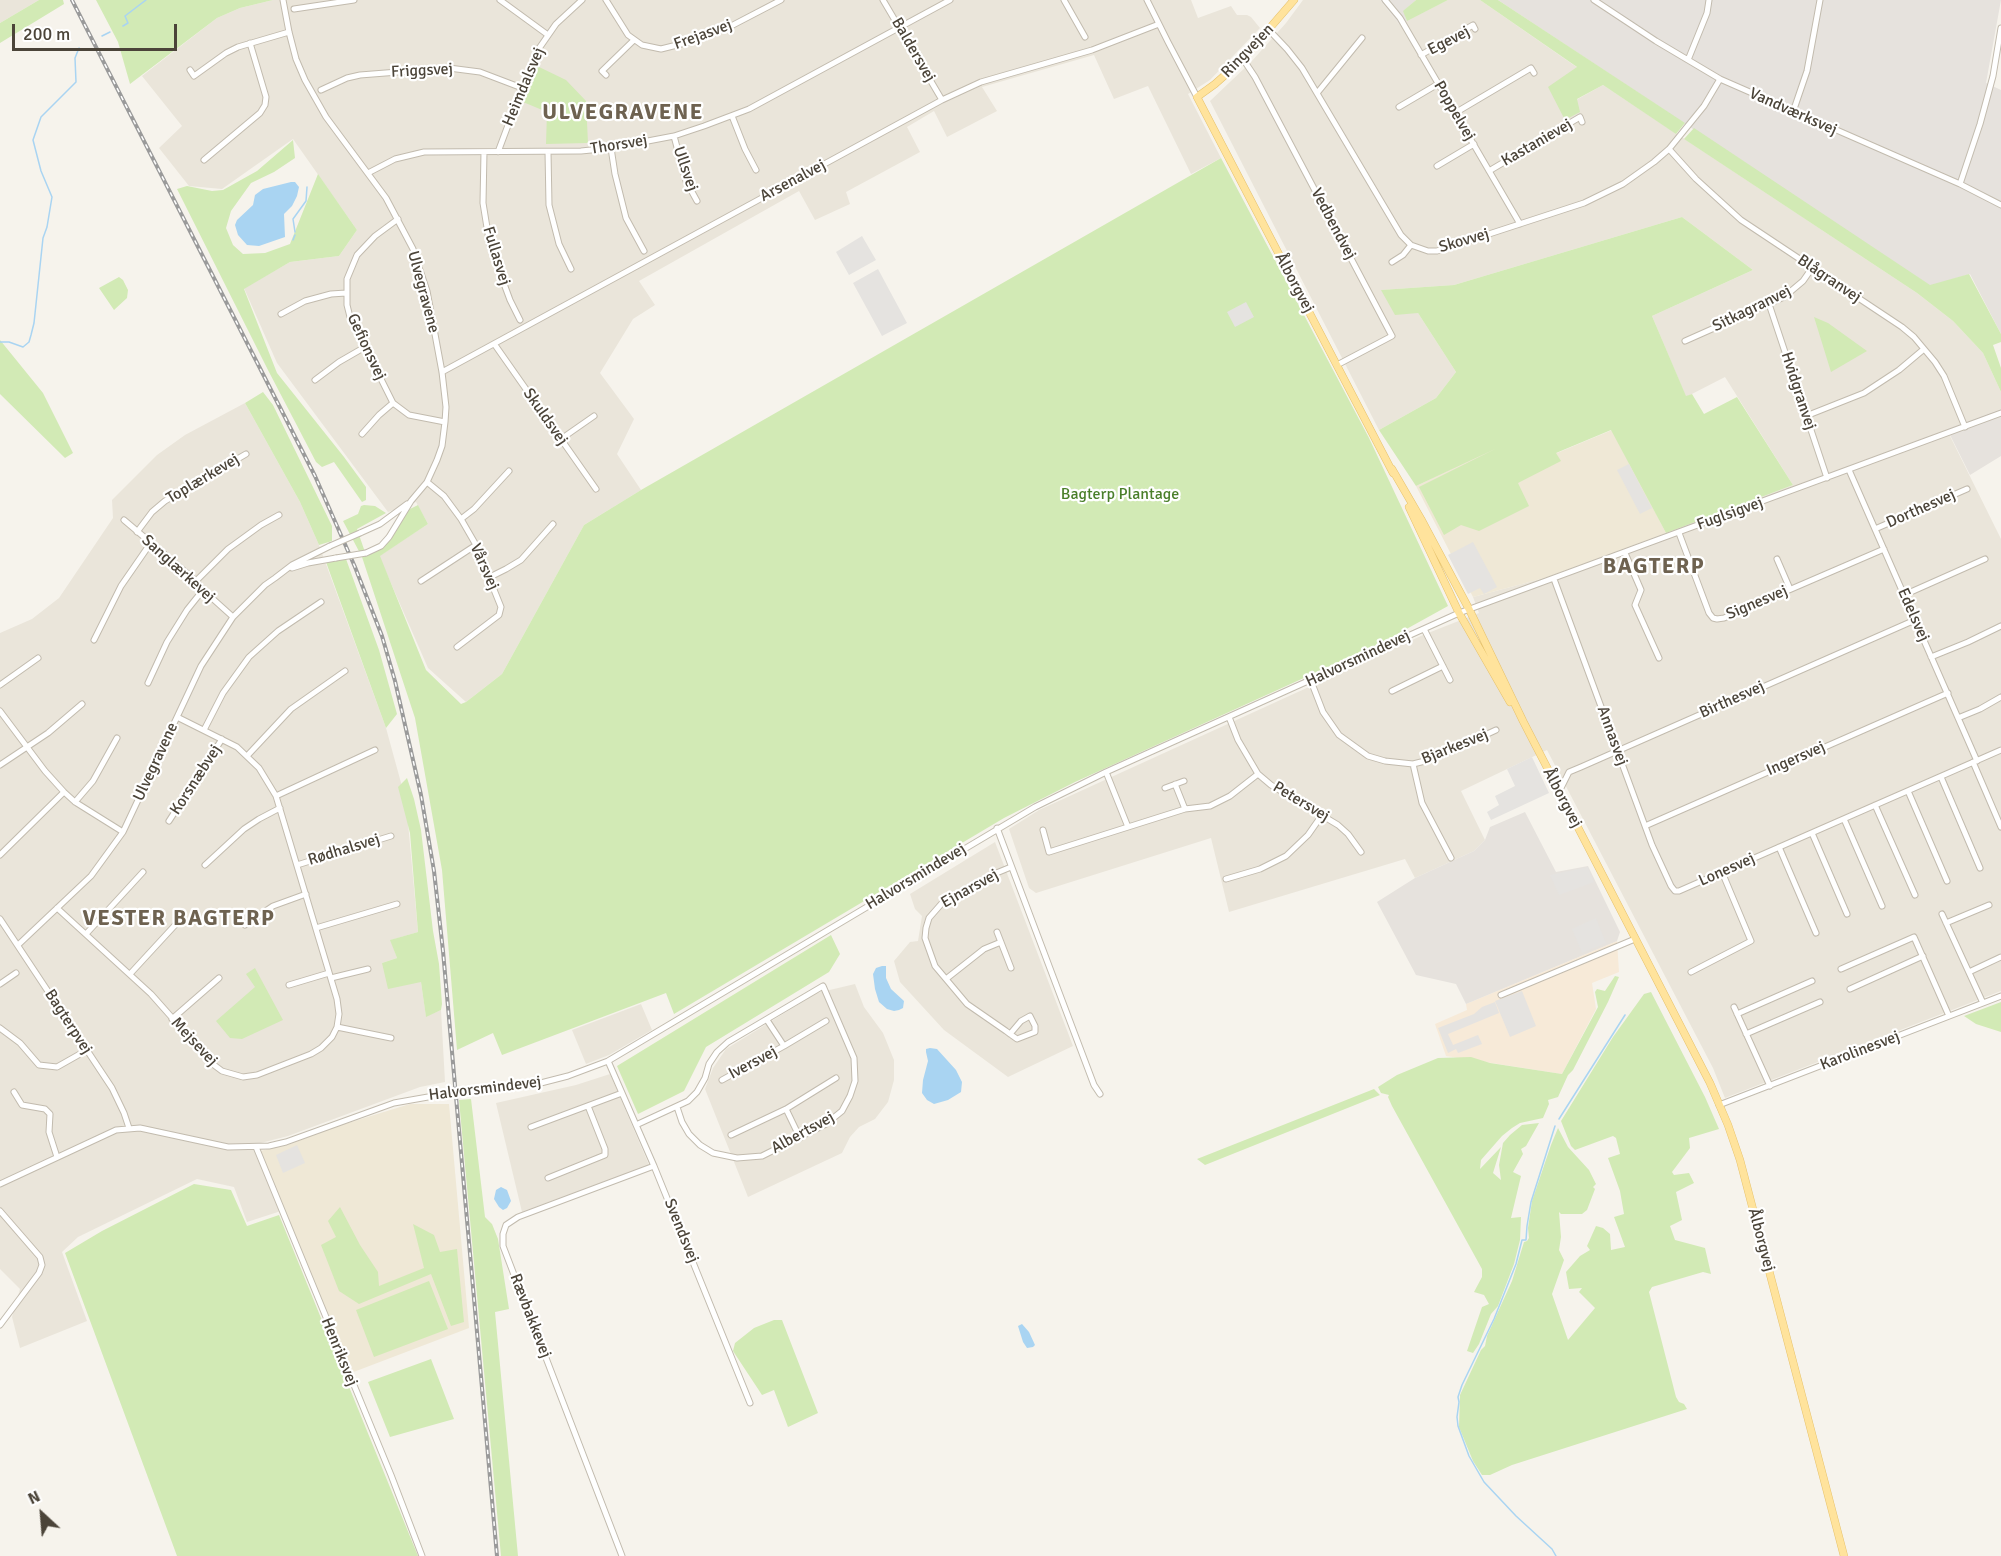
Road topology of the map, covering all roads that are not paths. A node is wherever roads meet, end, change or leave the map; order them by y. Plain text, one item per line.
1 (284, 0) edge
2 (354, 0) edge
3 (500, 0) edge
4 (582, 0) edge
5 (606, 0) edge
6 (781, 0) edge
7 (883, 0) edge
8 (950, 0) edge
9 (1064, 0) edge
10 (1147, 0) edge
11 (1294, 0) edge
12 (1385, 0) edge
13 (1594, 0) edge
14 (1709, 0) edge
15 (1820, 0) edge
16 (294, 9) dead end
17 (1159, 24) junction
18 (899, 28) junction
19 (2001, 28) edge
20 (1475, 29) dead end
21 (1269, 30) junction
22 (289, 32) junction
23 (548, 35) junction
24 (1085, 37) dead end
25 (1362, 38) dead end
26 (634, 40) junction
27 (250, 43) junction
28 (1421, 55) junction
29 (1243, 59) junction
30 (1688, 60) junction
31 (190, 70) dead end
32 (1534, 73) dead end
33 (606, 75) dead end
34 (1720, 79) junction
35 (1438, 84) junction
36 (522, 88) junction
37 (321, 90) dead end
38 (1318, 92) junction
39 (1197, 96) junction
40 (942, 100) junction
41 (1399, 108) dead end
42 (1793, 112) junction
43 (1455, 113) junction
44 (732, 116) junction
45 (1582, 122) dead end
46 (674, 136) junction
47 (1474, 144) junction
48 (611, 148) junction
49 (1669, 149) junction
50 (484, 152) junction
51 (498, 152) junction
52 (548, 152) junction
53 (204, 160) dead end
54 (1437, 166) dead end
55 (756, 170) dead end
56 (1489, 171) junction
57 (368, 173) junction
58 (1960, 184) junction
59 (697, 201) dead end
60 (2001, 205) edge
61 (398, 219) junction
62 (1520, 224) junction
63 (1411, 245) junction
64 (644, 251) dead end
65 (1392, 262) dead end
66 (1812, 268) junction
67 (572, 269) dead end
68 (346, 293) junction
69 (1769, 304) junction
70 (281, 314) dead end
71 (520, 320) dead end
72 (1685, 341) dead end
73 (495, 345) junction
74 (365, 347) junction
75 (1924, 349) junction
76 (1337, 365) junction
77 (442, 372) junction
78 (315, 380) dead end
79 (393, 403) junction
80 (2001, 413) edge
81 (594, 416) dead end
82 (1806, 416) junction
83 (445, 423) junction
84 (1965, 427) junction
85 (362, 434) dead end
86 (561, 439) junction
87 (246, 454) dead end
88 (1392, 469) junction
89 (1849, 470) junction
90 (509, 471) dead end
91 (1827, 478) junction
92 (427, 482) junction
93 (596, 489) dead end
94 (1967, 489) dead end
95 (411, 501) junction
96 (279, 515) dead end
97 (461, 519) junction
98 (124, 520) dead end
99 (554, 524) dead end
100 (1875, 529) junction
101 (137, 531) junction
102 (1679, 533) junction
103 (150, 544) junction
104 (476, 545) junction
105 (1884, 549) junction
106 (1625, 553) junction
107 (1777, 559) dead end
108 (1985, 559) dead end
109 (283, 572) junction
110 (490, 577) junction
111 (1554, 579) junction
112 (195, 581) junction
113 (421, 581) dead end
114 (1790, 589) junction
115 (203, 590) junction
116 (1904, 595) junction
117 (321, 602) dead end
118 (1469, 609) junction
119 (1459, 613) junction
120 (233, 616) junction
121 (1915, 620) junction
122 (2001, 626) edge
123 (1424, 629) junction
124 (94, 640) dead end
125 (457, 647) dead end
126 (1931, 657) junction
127 (38, 658) dead end
128 (1659, 658) dead end
129 (1443, 666) junction
130 (345, 671) dead end
131 (1450, 680) dead end
132 (1311, 681) junction
133 (148, 683) dead end
134 (0, 686) edge
135 (1392, 691) dead end
136 (1947, 693) junction
137 (2001, 698) edge
138 (82, 705) dead end
139 (0, 711) edge
140 (177, 717) junction
141 (1229, 717) junction
142 (1958, 718) junction
143 (1522, 721) junction
144 (204, 730) junction
145 (1496, 730) dead end
146 (117, 738) dead end
147 (222, 739) junction
148 (28, 748) junction
149 (375, 750) dead end
150 (2001, 750) edge
151 (1618, 751) junction
152 (247, 756) junction
153 (1975, 762) junction
154 (1413, 764) junction
155 (0, 765) edge
156 (1106, 772) junction
157 (1258, 774) junction
158 (1941, 777) junction
159 (1184, 781) dead end
160 (1175, 784) junction
161 (1165, 788) dead end
162 (1908, 791) junction
163 (64, 792) junction
164 (1559, 792) junction
165 (276, 796) junction
166 (75, 802) junction
167 (1875, 805) junction
168 (280, 808) junction
169 (1185, 809) junction
170 (1322, 815) junction
171 (1844, 819) junction
172 (169, 821) dead end
173 (1645, 826) junction
174 (1128, 827) junction
175 (2001, 827) edge
176 (997, 828) junction
177 (1043, 830) dead end
178 (123, 832) junction
179 (1812, 833) junction
180 (391, 836) dead end
181 (1779, 848) junction
182 (1360, 852) dead end
183 (0, 855) edge
184 (1451, 858) dead end
185 (205, 865) dead end
186 (297, 865) junction
187 (1011, 867) junction
188 (1980, 868) dead end
189 (143, 872) dead end
190 (1722, 872) junction
191 (1227, 879) dead end
192 (1947, 882) dead end
193 (1675, 891) joint
194 (306, 894) junction
195 (1915, 895) dead end
196 (397, 904) dead end
197 (1989, 905) dead end
198 (1882, 906) dead end
199 (57, 908) junction
200 (1942, 914) dead end
201 (1847, 915) dead end
202 (0, 919) edge
203 (177, 923) dead end
204 (1946, 923) junction
205 (245, 926) dead end
206 (316, 928) junction
207 (997, 932) dead end
208 (1816, 933) dead end
209 (86, 934) junction
210 (1635, 939) junction
211 (1001, 942) junction
212 (18, 945) junction
213 (1923, 956) junction
214 (2001, 957) edge
215 (1011, 968) dead end
216 (368, 969) dead end
217 (1841, 969) dead end
218 (1691, 972) dead end
219 (1969, 972) junction
220 (16, 973) dead end
221 (130, 974) junction
222 (330, 975) junction
223 (219, 978) dead end
224 (946, 979) junction
225 (1812, 981) dead end
226 (0, 984) edge
227 (289, 985) dead end
228 (1850, 989) dead end
229 (1501, 995) dead end
230 (2001, 996) edge
231 (1820, 1002) dead end
232 (1983, 1003) junction
233 (1734, 1007) dead end
234 (1737, 1014) junction
235 (1949, 1016) junction
236 (172, 1019) junction
237 (767, 1020) junction
238 (826, 1021) dead end
239 (337, 1027) junction
240 (0, 1028) edge
241 (1010, 1034) junction
242 (1746, 1034) junction
243 (391, 1038) dead end
244 (784, 1046) junction
245 (87, 1050) junction
246 (608, 1061) junction
247 (836, 1078) dead end
248 (722, 1080) dead end
249 (1770, 1086) junction
250 (14, 1092) dead end
251 (622, 1093) junction
252 (1100, 1094) dead end
253 (1719, 1105) junction
254 (588, 1106) junction
255 (677, 1107) junction
256 (786, 1109) junction
257 (636, 1125) junction
258 (531, 1127) dead end
259 (129, 1128) junction
260 (731, 1135) dead end
261 (800, 1138) junction
262 (256, 1148) junction
263 (57, 1157) junction
264 (654, 1166) junction
265 (548, 1178) dead end
266 (0, 1184) edge
267 (0, 1211) edge
268 (0, 1325) edge
269 (750, 1403) dead end
270 (422, 1556) edge
271 (621, 1556) edge
272 (1844, 1556) edge

1 - 22 street, Ulvegravene
2 - 16 street
3 - 23 street
4 - 23 street, Heimdalsvej
5 - 26 street
6 - 26 street, Frejasvej
7 - 18 street, Baldersvej
8 - 18 street, Thorsvej
9 - 24 street
10 - 17 street
11 - 21 main road, Ringvejen
12 - 28 street, Poppelvej
13 - 30 street, Vandværksvej
14 - 30 street
15 - 42 street
17 - 39 street
17 - 40 street, Arsenalvej
18 - 40 street, Baldersvej
18 - 44 street, Thorsvej
19 - 58 street
20 - 28 street, Egevej
21 - 29 main road, Ringvejen
21 - 38 street
22 - 27 street
22 - 57 street, Ulvegravene
23 - 36 street, Heimdalsvej
25 - 38 street
26 - 33 street
27 - 31 street
27 - 53 street
28 - 35 street, Poppelvej
29 - 39 main road, Ringvejen
29 - 76 street, Vedbendvej
30 - 34 street, Vandværksvej
32 - 43 street
34 - 42 street, Vandværksvej
34 - 49 street, Skovvej
35 - 41 street
35 - 43 street, Poppelvej
36 - 37 street, Friggsvej
36 - 51 street, Heimdalsvej
38 - 63 street
39 - 76 main road, Ålborgvej
40 - 73 street, Arsenalvej
42 - 58 street, Vandværksvej
43 - 47 street, Poppelvej
44 - 46 street, Thorsvej
44 - 55 street
45 - 56 street, Kastanievej
46 - 48 street, Thorsvej
46 - 59 street, Ullsvej
47 - 54 street
47 - 56 street, Poppelvej
48 - 52 street, Thorsvej
48 - 64 street
49 - 62 street, Skovvej
49 - 66 street, Blågranvej
50 - 51 street, Thorsvej
50 - 57 street, Thorsvej
50 - 71 street, Fullasvej
51 - 52 street, Thorsvej
52 - 67 street
56 - 62 street, Poppelvej
57 - 61 street, Ulvegravene
58 - 60 street, Vandværksvej
61 - 68 street, Gefionsvej
61 - 77 street, Ulvegravene
62 - 63 street, Skovvej
63 - 65 street
66 - 69 street, Sitkagranvej
66 - 75 street, Blågranvej
68 - 70 street
68 - 74 street, Gefionsvej
69 - 72 street, Sitkagranvej
69 - 82 street, Hvidgranvej
73 - 77 street, Arsenalvej
73 - 86 street, Skuldsvej
74 - 78 street
74 - 79 street, Gefionsvej
75 - 82 street
75 - 84 street, Blågranvej
76 - 88 main road, Ålborgvej
77 - 83 street, Ulvegravene
79 - 83 street
79 - 85 street
80 - 84 street, Fuglsigvej
81 - 86 street
82 - 91 street, Hvidgranvej
83 - 92 street, Ulvegravene
84 - 89 street, Fuglsigvej
86 - 93 street, Skuldsvej
87 - 101 street, Toplærkevej
88 - 118 main road, Ålborgvej
88 - 119 main road, Ålborgvej
89 - 91 street, Fuglsigvej
89 - 100 street, Edelsvej
90 - 97 street
91 - 102 street, Fuglsigvej
92 - 95 street, Ulvegravene
92 - 97 street, Vårsvej
94 - 100 street, Dorthesvej
95 - 109 street, Ulvegravene, bridge
95 - 109 street, Ulvegravene, bridge
96 - 112 street
97 - 104 street, Vårsvej
98 - 101 street, Sanglærkevej
99 - 110 street
100 - 105 street, Edelsvej
101 - 103 street, Sanglærkevej
102 - 106 street, Fuglsigvej
102 - 114 street, Signesvej
103 - 112 street, Sanglærkevej
103 - 124 street
104 - 110 street, Vårsvej
104 - 113 street
105 - 114 street, Signesvej
105 - 116 street, Edelsvej
106 - 111 street, Fuglsigvej
106 - 128 street
107 - 114 street
108 - 116 street
109 - 120 street, Ulvegravene
110 - 125 street, Vårsvej
111 - 118 street, Fuglsigvej
111 - 151 street, Annasvej
112 - 115 street, Sanglærkevej
115 - 120 street, Sanglærkevej
115 - 133 street
116 - 121 street, Edelsvej
117 - 144 street
118 - 119 street, Fuglsigvej
118 - 143 main road, Ålborgvej
119 - 123 street, Halvorsmindevej
119 - 143 main road, Ålborgvej
120 - 140 street, Ulvegravene
121 - 126 street, Edelsvej
121 - 151 street, Birthesvej
122 - 126 street
123 - 129 street
123 - 132 street, Halvorsmindevej
126 - 136 street, Edelsvej
127 - 134 street
129 - 131 street
129 - 135 street
130 - 152 street
132 - 141 street, Halvorsmindevej
132 - 154 street, Bjarkesvej
136 - 142 street, Edelsvej
136 - 173 street, Ingersvej
137 - 142 street
138 - 148 street
139 - 148 street
140 - 144 street
140 - 178 street, Ulvegravene
141 - 156 street, Halvorsmindevej
141 - 157 street, Petersvej
142 - 153 street, Edelsvej
143 - 164 main road, Ålborgvej
144 - 147 street
145 - 154 street, Bjarkesvej
146 - 166 street
147 - 152 street
147 - 172 street, Korsnæbvej
148 - 155 street
148 - 163 street
149 - 165 street
150 - 153 street, Lonesvej
151 - 164 street, Birthesvej
151 - 173 street, Annasvej
152 - 165 street
153 - 158 street, Lonesvej
153 - 175 street
154 - 184 street
156 - 174 street
156 - 176 street, Halvorsmindevej
157 - 169 street
157 - 170 street, Petersvej
158 - 162 street, Lonesvej
158 - 188 street
159 - 160 street
160 - 161 street
160 - 169 street
162 - 167 street, Lonesvej
162 - 192 street
163 - 166 street
163 - 183 street
164 - 210 main road, Ålborgvej
165 - 168 street
166 - 178 street
167 - 171 street, Lonesvej
167 - 195 street
168 - 185 street
168 - 186 street
169 - 174 street
170 - 182 street, Petersvej
170 - 191 street
171 - 179 street, Lonesvej
171 - 198 street
173 - 193 street, Annasvej
174 - 177 street
176 - 187 street
176 - 246 street, Halvorsmindevej
178 - 199 street, Ulvegravene
179 - 181 street, Lonesvej
179 - 201 street
180 - 186 street, Rødhalsvej
181 - 190 street, Lonesvej
181 - 208 street
186 - 194 street
187 - 224 street, Ejnarsvej
187 - 252 street
189 - 209 street
190 - 193 street, Lonesvej
190 - 218 street
194 - 205 street
194 - 206 street
196 - 206 street
197 - 204 street
199 - 209 street, Mejsevej
199 - 212 street, Ulvegravene
200 - 204 street
202 - 212 street, Bagterpvej
203 - 221 street
204 - 219 street
206 - 222 street
207 - 211 street
209 - 221 street, Mejsevej
210 - 229 street
210 - 253 main road, Ålborgvej
211 - 215 street
211 - 224 street
212 - 245 street, Bagterpvej
213 - 217 street
213 - 228 street
213 - 235 street
214 - 219 street
216 - 222 street
219 - 232 street
220 - 226 street
221 - 236 street, Mejsevej
222 - 227 street
222 - 239 street
223 - 236 street
224 - 241 street, Ejnarsvej
225 - 234 street
230 - 232 street, Karolinesvej
231 - 242 street
232 - 235 street, Karolinesvej
233 - 234 street
234 - 242 street
235 - 249 street, Karolinesvej
236 - 239 street, Mejsevej
237 - 244 street, Iversvej
237 - 255 street, Albertsvej
237 - 261 street, Albertsvej
238 - 244 street, Iversvej
239 - 243 street
240 - 245 street
241 - 241 street
242 - 249 street
244 - 248 street, Iversvej
245 - 259 street, Bagterpvej
246 - 251 street, Svendsvej
246 - 262 street, Halvorsmindevej, bridge
247 - 256 street
249 - 253 street, Karolinesvej
250 - 263 street
251 - 254 street
251 - 257 street, Svendsvej
253 - 272 main road, Ålborgvej
254 - 258 street
254 - 265 street
255 - 257 street, Albertsvej
255 - 261 street, Albertsvej
256 - 260 street
256 - 261 street
257 - 264 street, Svendsvej
259 - 262 street, Halvorsmindevej
259 - 263 street, Halvorsmindevej
262 - 270 street, Henriksvej
263 - 266 street, Halvorsmindevej
264 - 269 street, Svendsvej
264 - 271 street, Rævbakkevej
267 - 268 street

